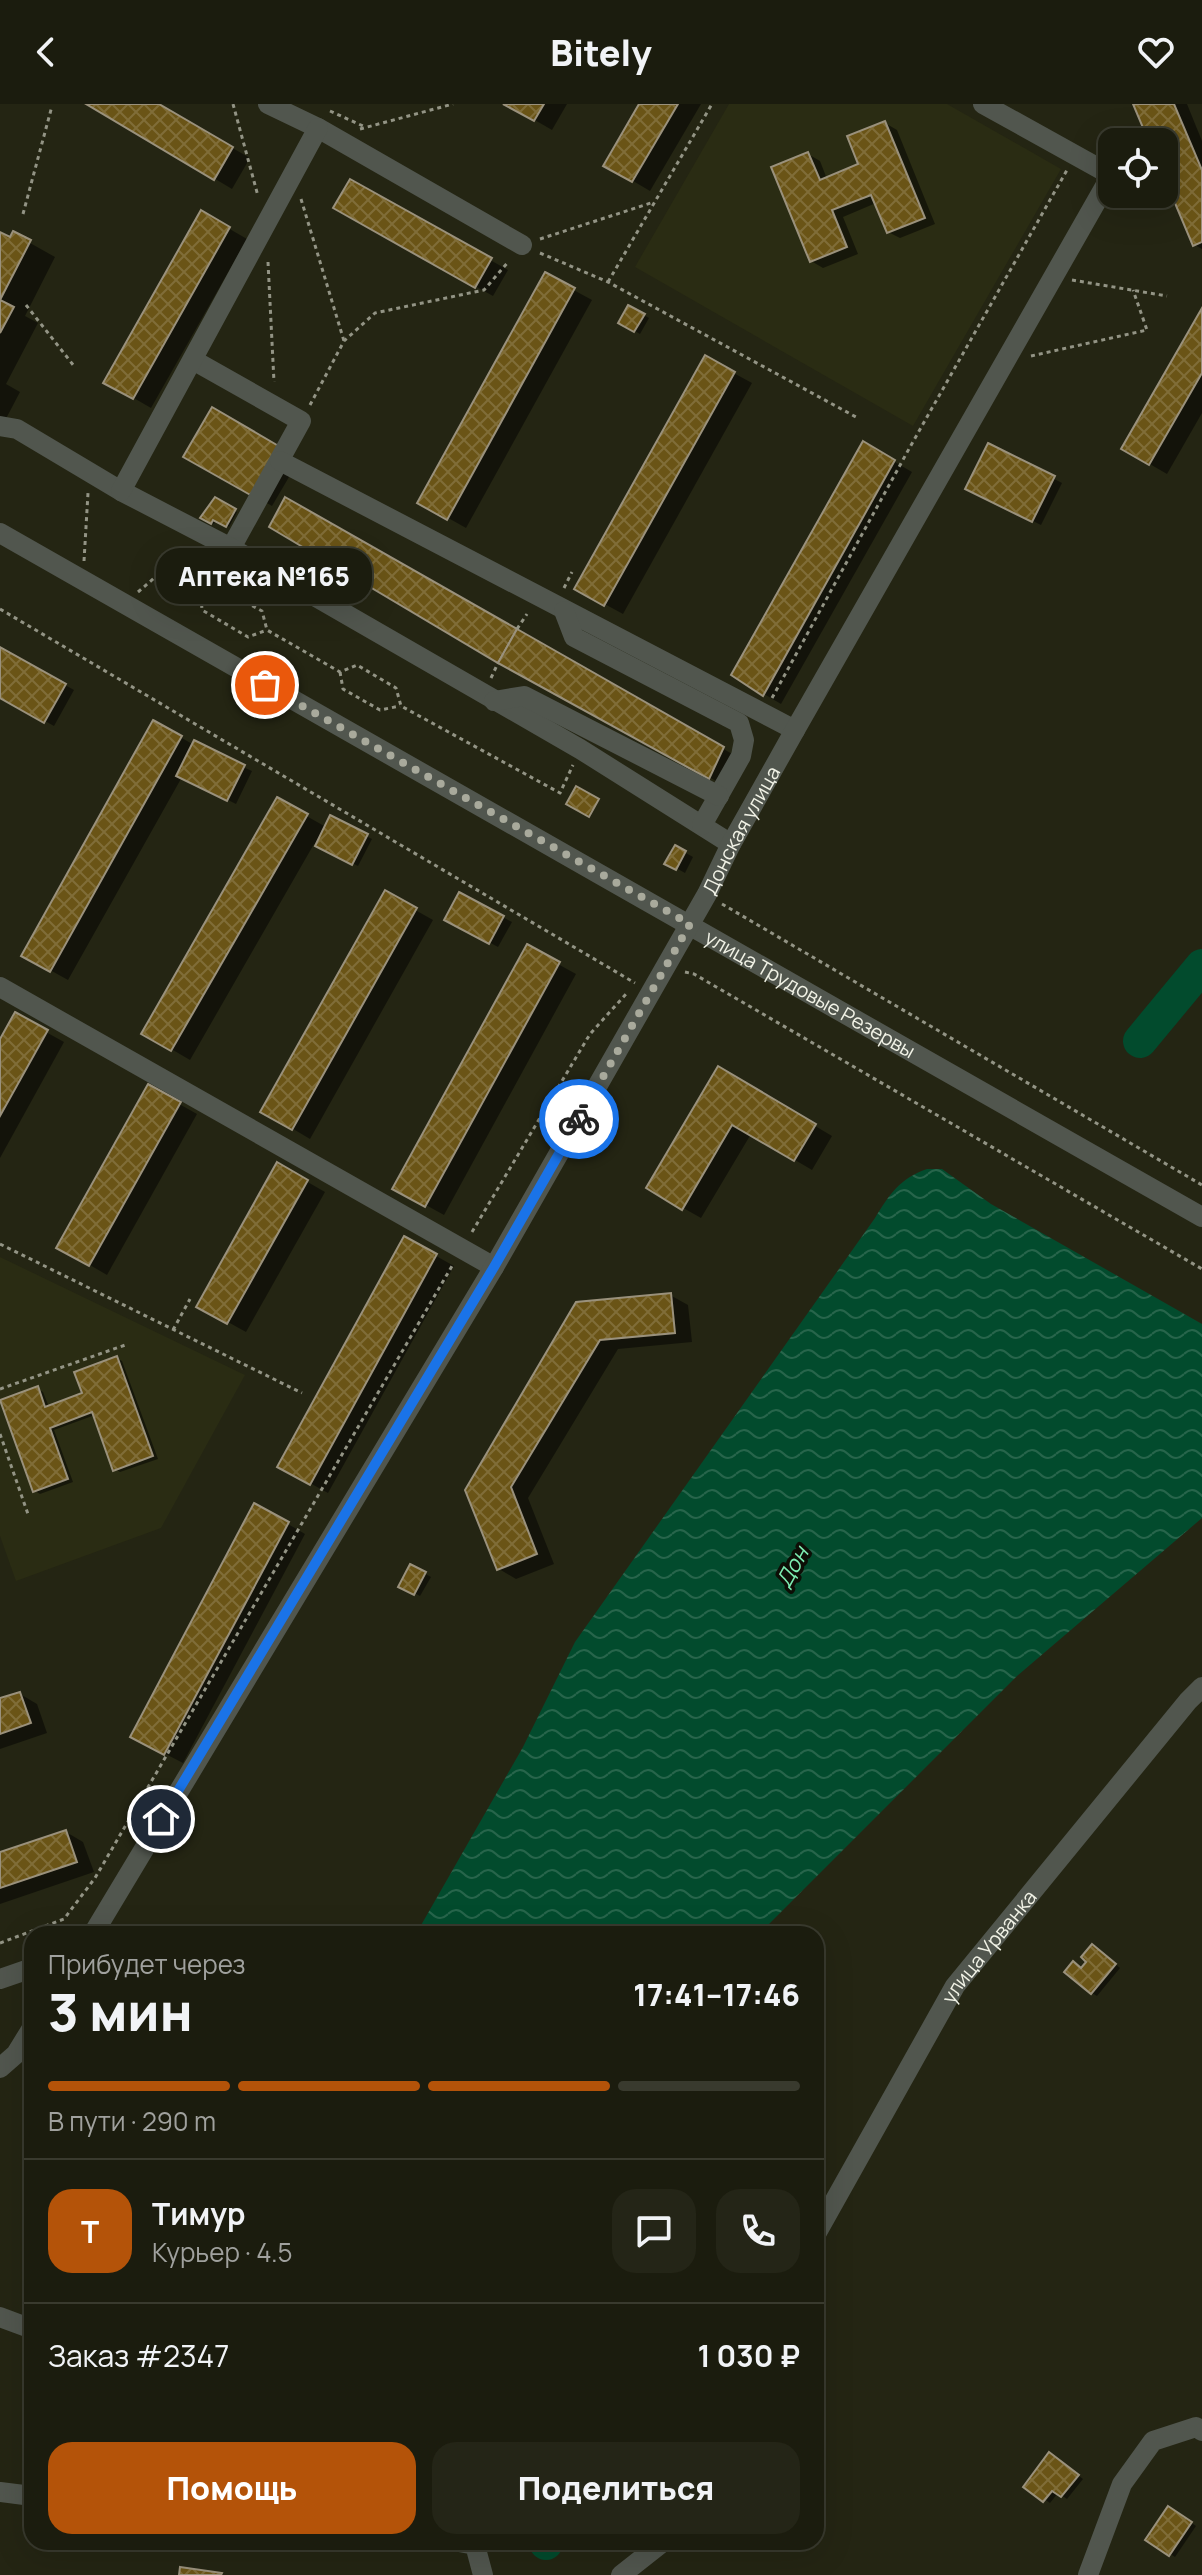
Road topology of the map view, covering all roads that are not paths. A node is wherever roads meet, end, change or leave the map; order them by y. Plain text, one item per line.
1 (268, 104) edge
2 (983, 104) edge
3 (325, 132) junction
4 (1098, 168) edge
5 (1098, 199) edge
6 (522, 245) road end
7 (193, 360) junction
8 (0, 426) edge
9 (280, 461) junction
10 (121, 491) junction
11 (0, 533) edge
12 (231, 548) junction
13 (564, 611) junction
14 (494, 701) junction
15 (795, 730) junction
16 (719, 796) junction
17 (702, 825) junction
18 (731, 844) junction
19 (690, 924) junction
20 (0, 987) edge
21 (1202, 1217) edge
22 (494, 1267) junction
23 (1202, 1687) edge
24 (98, 1926) edge
25 (24, 1971) edge
26 (0, 1979) edge
27 (24, 2041) edge
28 (0, 2068) edge
29 (824, 2220) edge
30 (0, 2317) edge
31 (24, 2326) edge
32 (1199, 2429) edge
33 (0, 2492) edge
34 (24, 2495) edge
35 (476, 2550) edge
36 (653, 2550) edge
37 (483, 2575) edge
38 (621, 2575) edge
39 (1088, 2575) edge

1 - 3 street
2 - 4 street
3 - 6 street
3 - 7 street
5 - 15 street, Донская улица
7 - 9 street
7 - 10 street
8 - 10 street
9 - 12 street
9 - 13 street
10 - 12 street
11 - 19 street, улица Трудовые Резервы
12 - 14 street
13 - 15 street
13 - 16 street
14 - 16 street
14 - 17 street
15 - 18 street, Донская улица
16 - 17 street
17 - 18 street
18 - 19 street, Донская улица
19 - 21 street, улица Трудовые Резервы
19 - 22 street, Донская улица
20 - 22 street
22 - 24 street, Донская улица
23 - 29 street, улица Урванка
25 - 26 street
27 - 28 street
30 - 31 street
32 - 39 street
33 - 34 street
35 - 37 street
36 - 38 street

